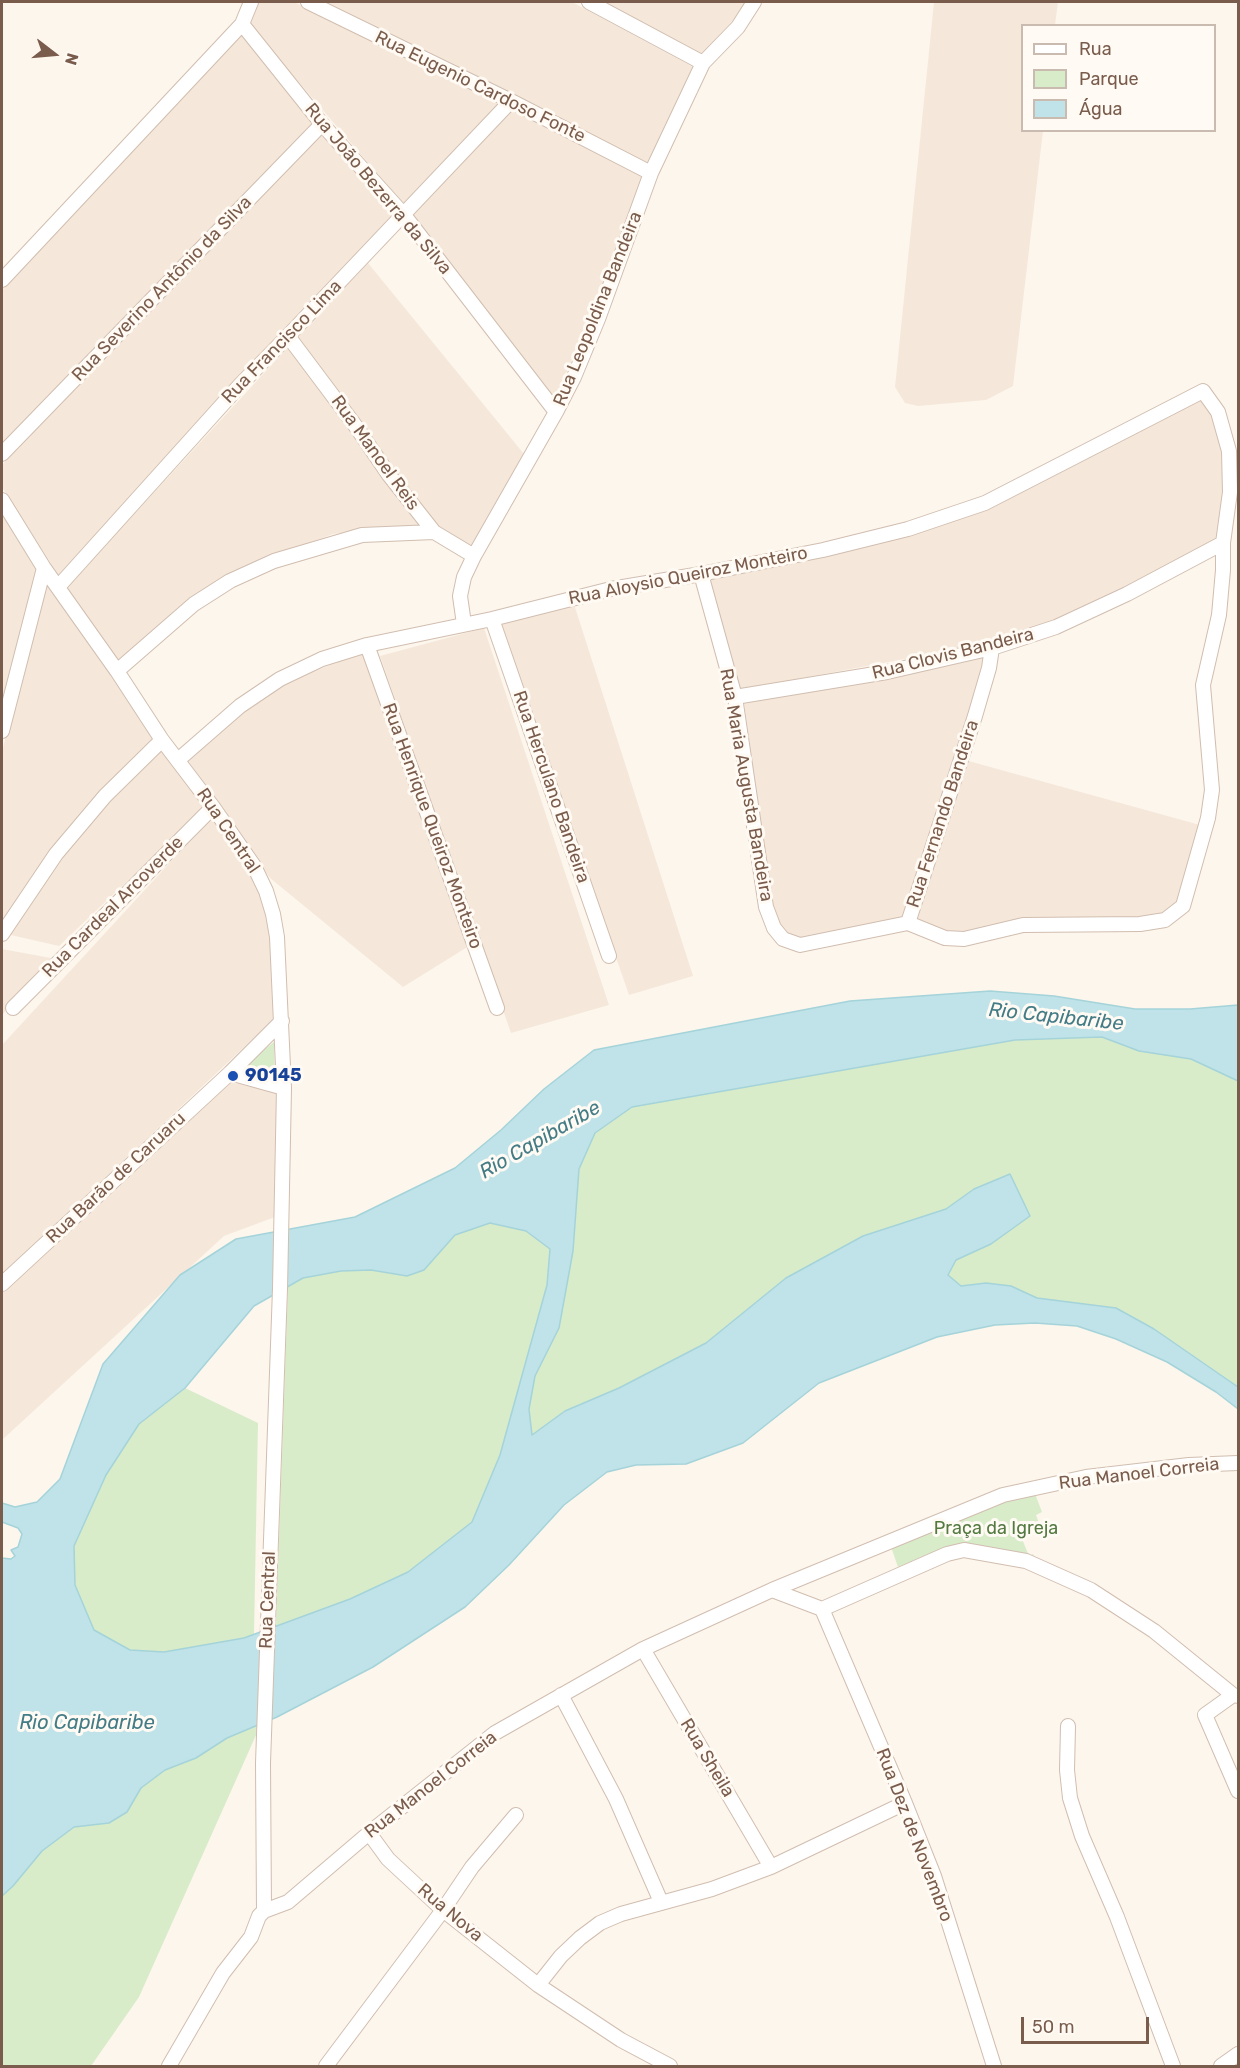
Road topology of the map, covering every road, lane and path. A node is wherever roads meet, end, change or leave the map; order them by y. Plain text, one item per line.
1 (251, 2) edge
2 (308, 2) edge
3 (589, 2) edge
4 (754, 2) edge
5 (242, 24) junction
6 (703, 63) junction
7 (511, 101) junction
8 (322, 124) junction
9 (651, 173) junction
10 (404, 215) junction
11 (2, 280) edge
12 (288, 336) junction
13 (556, 412) junction
14 (2, 454) edge
15 (2, 500) edge
16 (434, 532) junction
17 (1223, 543) junction
18 (474, 556) junction
19 (44, 568) junction
20 (701, 574) junction
21 (58, 587) junction
22 (492, 619) junction
23 (464, 624) junction
24 (367, 645) junction
25 (992, 648) junction
26 (117, 671) junction
27 (735, 697) junction
28 (5, 706) edge
29 (2, 731) edge
30 (162, 740) junction
31 (178, 760) junction
32 (213, 807) junction
33 (908, 923) junction
34 (2, 934) edge
35 (609, 956) dead end
36 (13, 1008) dead end
37 (497, 1008) dead end
38 (282, 1021) junction
39 (230, 1073) junction
40 (284, 1088) junction
41 (2, 1284) edge
42 (1239, 1463) edge
43 (772, 1590) junction
44 (822, 1609) junction
45 (643, 1649) junction
46 (561, 1695) junction
47 (1236, 1695) edge
48 (1068, 1726) dead end
49 (1239, 1791) edge
50 (905, 1803) junction
51 (516, 1815) dead end
52 (369, 1833) junction
53 (771, 1867) junction
54 (661, 1902) junction
55 (443, 1910) junction
56 (264, 1911) junction
57 (538, 1985) junction
58 (1239, 2054) edge
59 (169, 2067) edge
60 (326, 2067) edge
61 (670, 2067) edge
62 (994, 2067) edge
63 (1173, 2067) edge
64 (1221, 2067) edge

1 - 5 street
2 - 7 street, Rua Eugenio Cardoso Fonte
3 - 6 street
4 - 6 street, Rua Leopoldina Bandeira
5 - 8 street, Rua João Bezerra da Silva
5 - 11 street
6 - 9 street, Rua Leopoldina Bandeira
7 - 9 street, Rua Eugenio Cardoso Fonte
7 - 10 street, Rua Francisco Lima
8 - 10 street, Rua João Bezerra da Silva
8 - 14 street, Rua Severino Antônio da Silva
9 - 13 street, Rua Leopoldina Bandeira
10 - 12 street, Rua Francisco Lima
10 - 13 street, Rua João Bezerra da Silva
12 - 16 street, Rua Manoel Reis
12 - 21 street, Rua Francisco Lima
13 - 18 street, Rua Leopoldina Bandeira
15 - 19 street, Rua Central
16 - 18 street, Rua Manoel Reis
16 - 26 street
17 - 20 street, Rua Aloysio Queiroz Monteiro
17 - 25 street, Rua Clovis Bandeira
17 - 33 street, Rua Fernando Bandeira
18 - 23 street, Rua Leopoldina Bandeira
19 - 21 street, Rua Central
19 - 28 street
20 - 22 street, Rua Aloysio Queiroz Monteiro
20 - 27 street, Rua Maria Augusta Bandeira
21 - 26 street, Rua Central
22 - 23 street, Rua Aloysio Queiroz Monteiro
22 - 35 street, Rua Herculano Bandeira
23 - 24 street, Rua Aloysio Queiroz Monteiro
24 - 31 street, Rua Aloysio Queiroz Monteiro
24 - 37 street, Rua Henrique Queiroz Monteiro
25 - 27 street, Rua Clovis Bandeira
25 - 33 street, Rua Fernando Bandeira
26 - 30 street, Rua Central
27 - 33 street, Rua Maria Augusta Bandeira
28 - 29 street
30 - 31 street, Rua Central
30 - 34 street
31 - 32 street, Rua Central
32 - 36 street, Rua Cardeal Arcoverde
32 - 38 street, Rua Central
38 - 39 street, Rua Barão de Caruaru
38 - 40 street, Rua Central
39 - 40 street
39 - 41 street, Rua Barão de Caruaru
40 - 56 street, Rua Central
42 - 43 street, Rua Manoel Correia
43 - 44 street
43 - 45 street, Rua Manoel Correia
44 - 47 street
44 - 50 street, Rua Dez de Novembro
45 - 46 street, Rua Manoel Correia
45 - 53 street, Rua Sheila
46 - 52 street, Rua Manoel Correia
46 - 54 street
47 - 49 street
48 - 63 street
50 - 53 street
50 - 62 street, Rua Dez de Novembro
51 - 55 street
52 - 55 street, Rua Nova
52 - 56 street, Rua Manoel Correia
53 - 54 street
54 - 57 street
55 - 57 street, Rua Nova
55 - 60 street
56 - 59 street
57 - 61 street, Rua Nova
58 - 64 street

